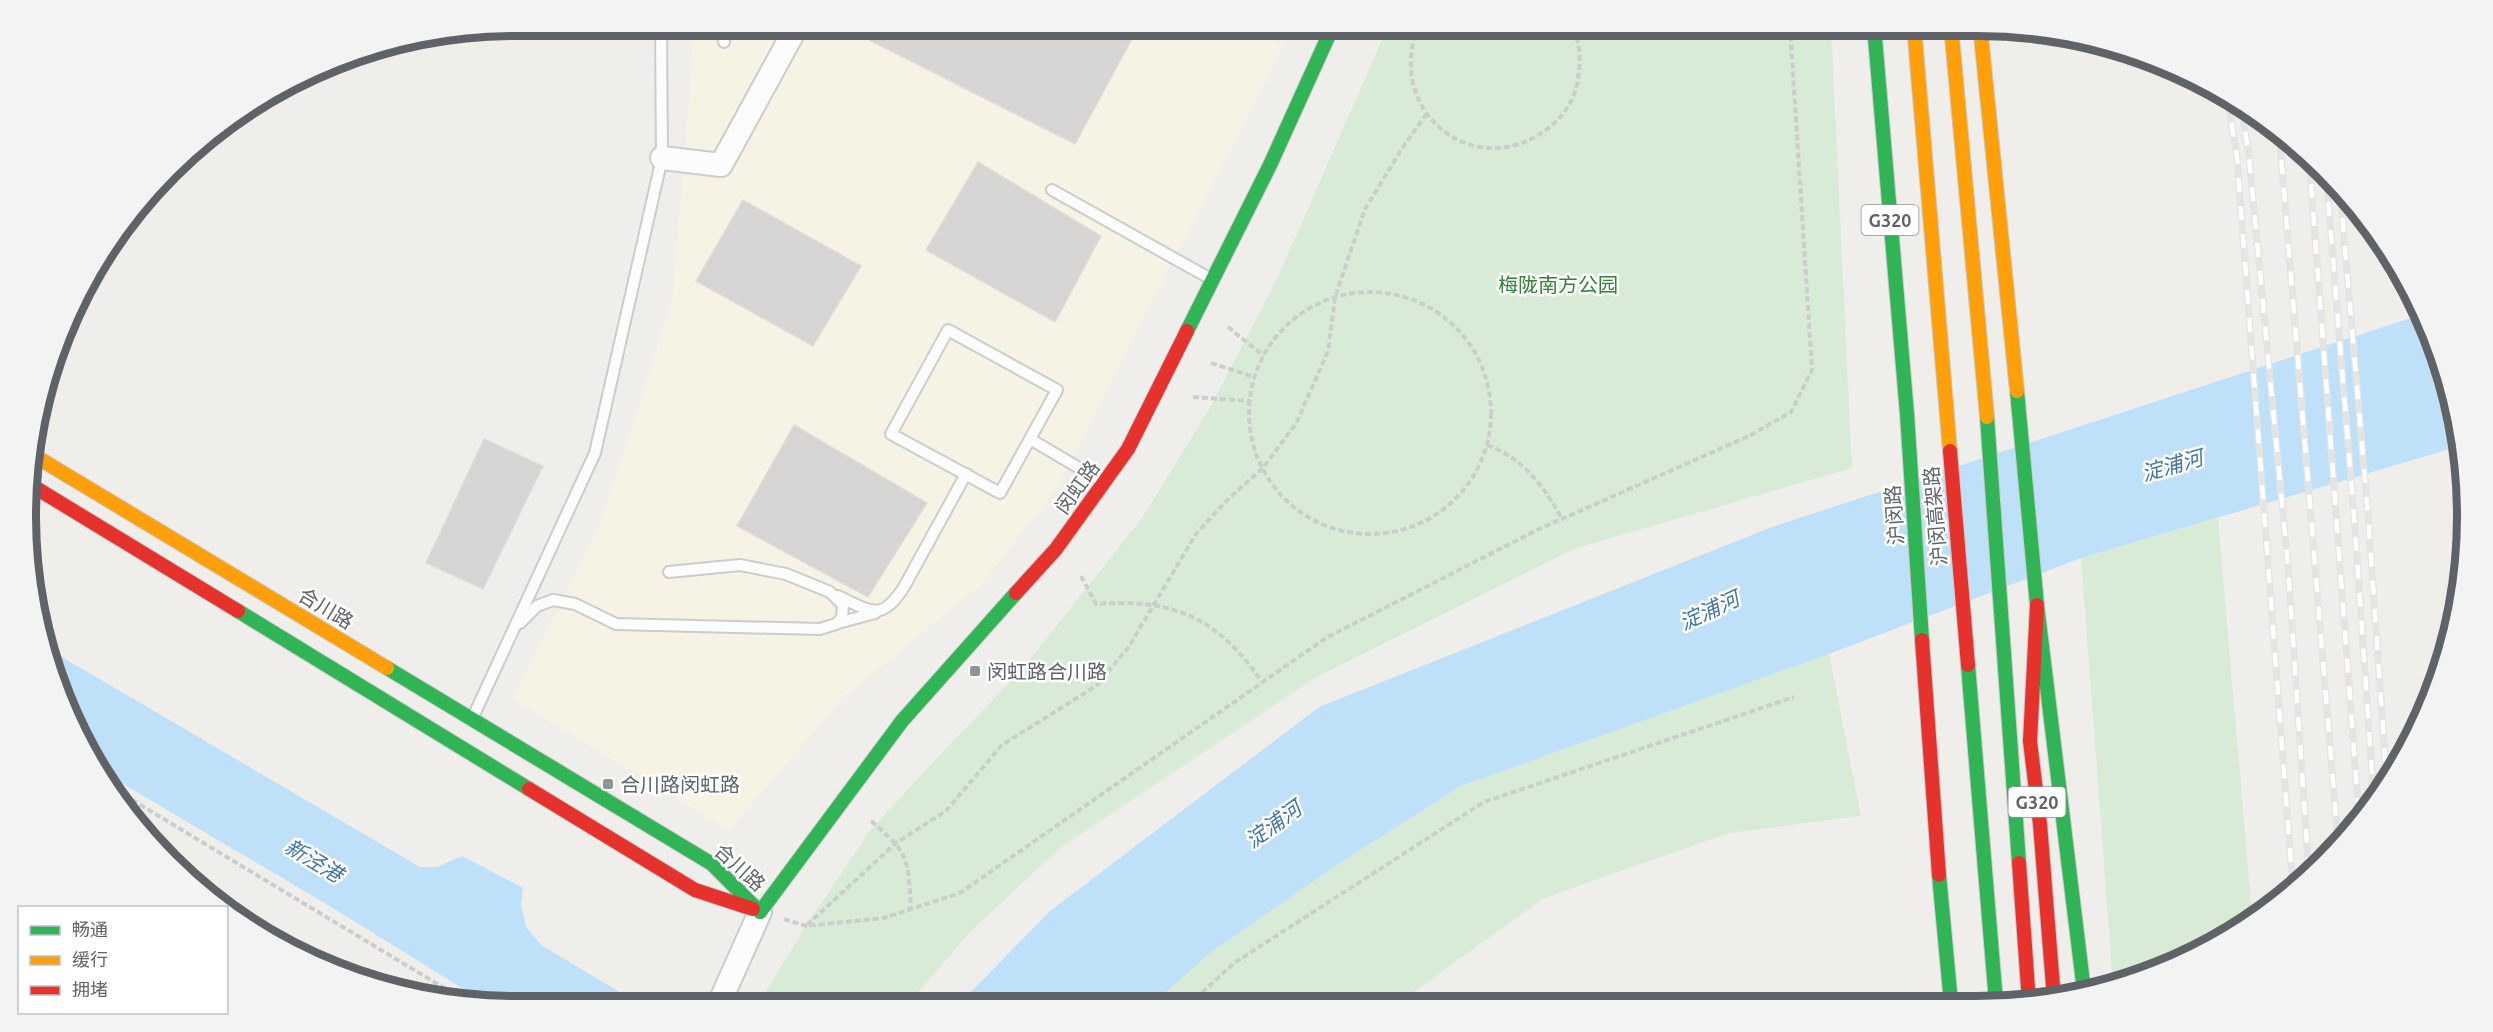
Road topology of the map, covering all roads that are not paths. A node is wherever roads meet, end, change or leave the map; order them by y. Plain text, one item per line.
1 (661, 36) edge
2 (723, 36) edge
3 (792, 36) edge
4 (1328, 36) edge
5 (1875, 36) edge
6 (1915, 36) edge
7 (1951, 36) edge
8 (1981, 36) edge
9 (724, 42) dead end
10 (662, 158) junction
11 (1052, 190) dead end
12 (1214, 280) junction
13 (1030, 439) junction
14 (39, 459) edge
15 (966, 474) junction
16 (1104, 483) junction
17 (37, 489) edge
18 (669, 572) dead end
19 (830, 592) junction
20 (2037, 605) junction
21 (881, 611) junction
22 (830, 626) junction
23 (513, 629) junction
24 (471, 719) junction
25 (760, 912) junction
26 (1989, 930) junction
27 (2083, 984) edge
28 (2053, 990) edge
29 (2029, 993) edge
30 (1995, 995) edge
31 (722, 996) edge
32 (1949, 996) edge
33 (1991, 996) edge

1 - 10 lane
2 - 9 lane
3 - 10 street
4 - 12 main road, 闵虹路
5 - 32 main road, 沪闵路 / G320
6 - 26 main road, 沪闵高架路
7 - 29 main road
8 - 20 main road, G320
10 - 23 lane
11 - 12 lane
12 - 16 main road, 闵虹路
13 - 15 lane
13 - 15 lane
13 - 16 lane
14 - 24 main road, 合川路
15 - 21 lane
16 - 25 main road, 闵虹路
17 - 25 main road, 合川路
18 - 19 lane
19 - 21 lane
19 - 22 lane
20 - 27 main road
20 - 28 main road, G320
21 - 22 lane
22 - 23 lane
23 - 24 lane
24 - 25 main road, 合川路
25 - 31 street
26 - 30 main road, 沪闵高架路
26 - 33 main road

